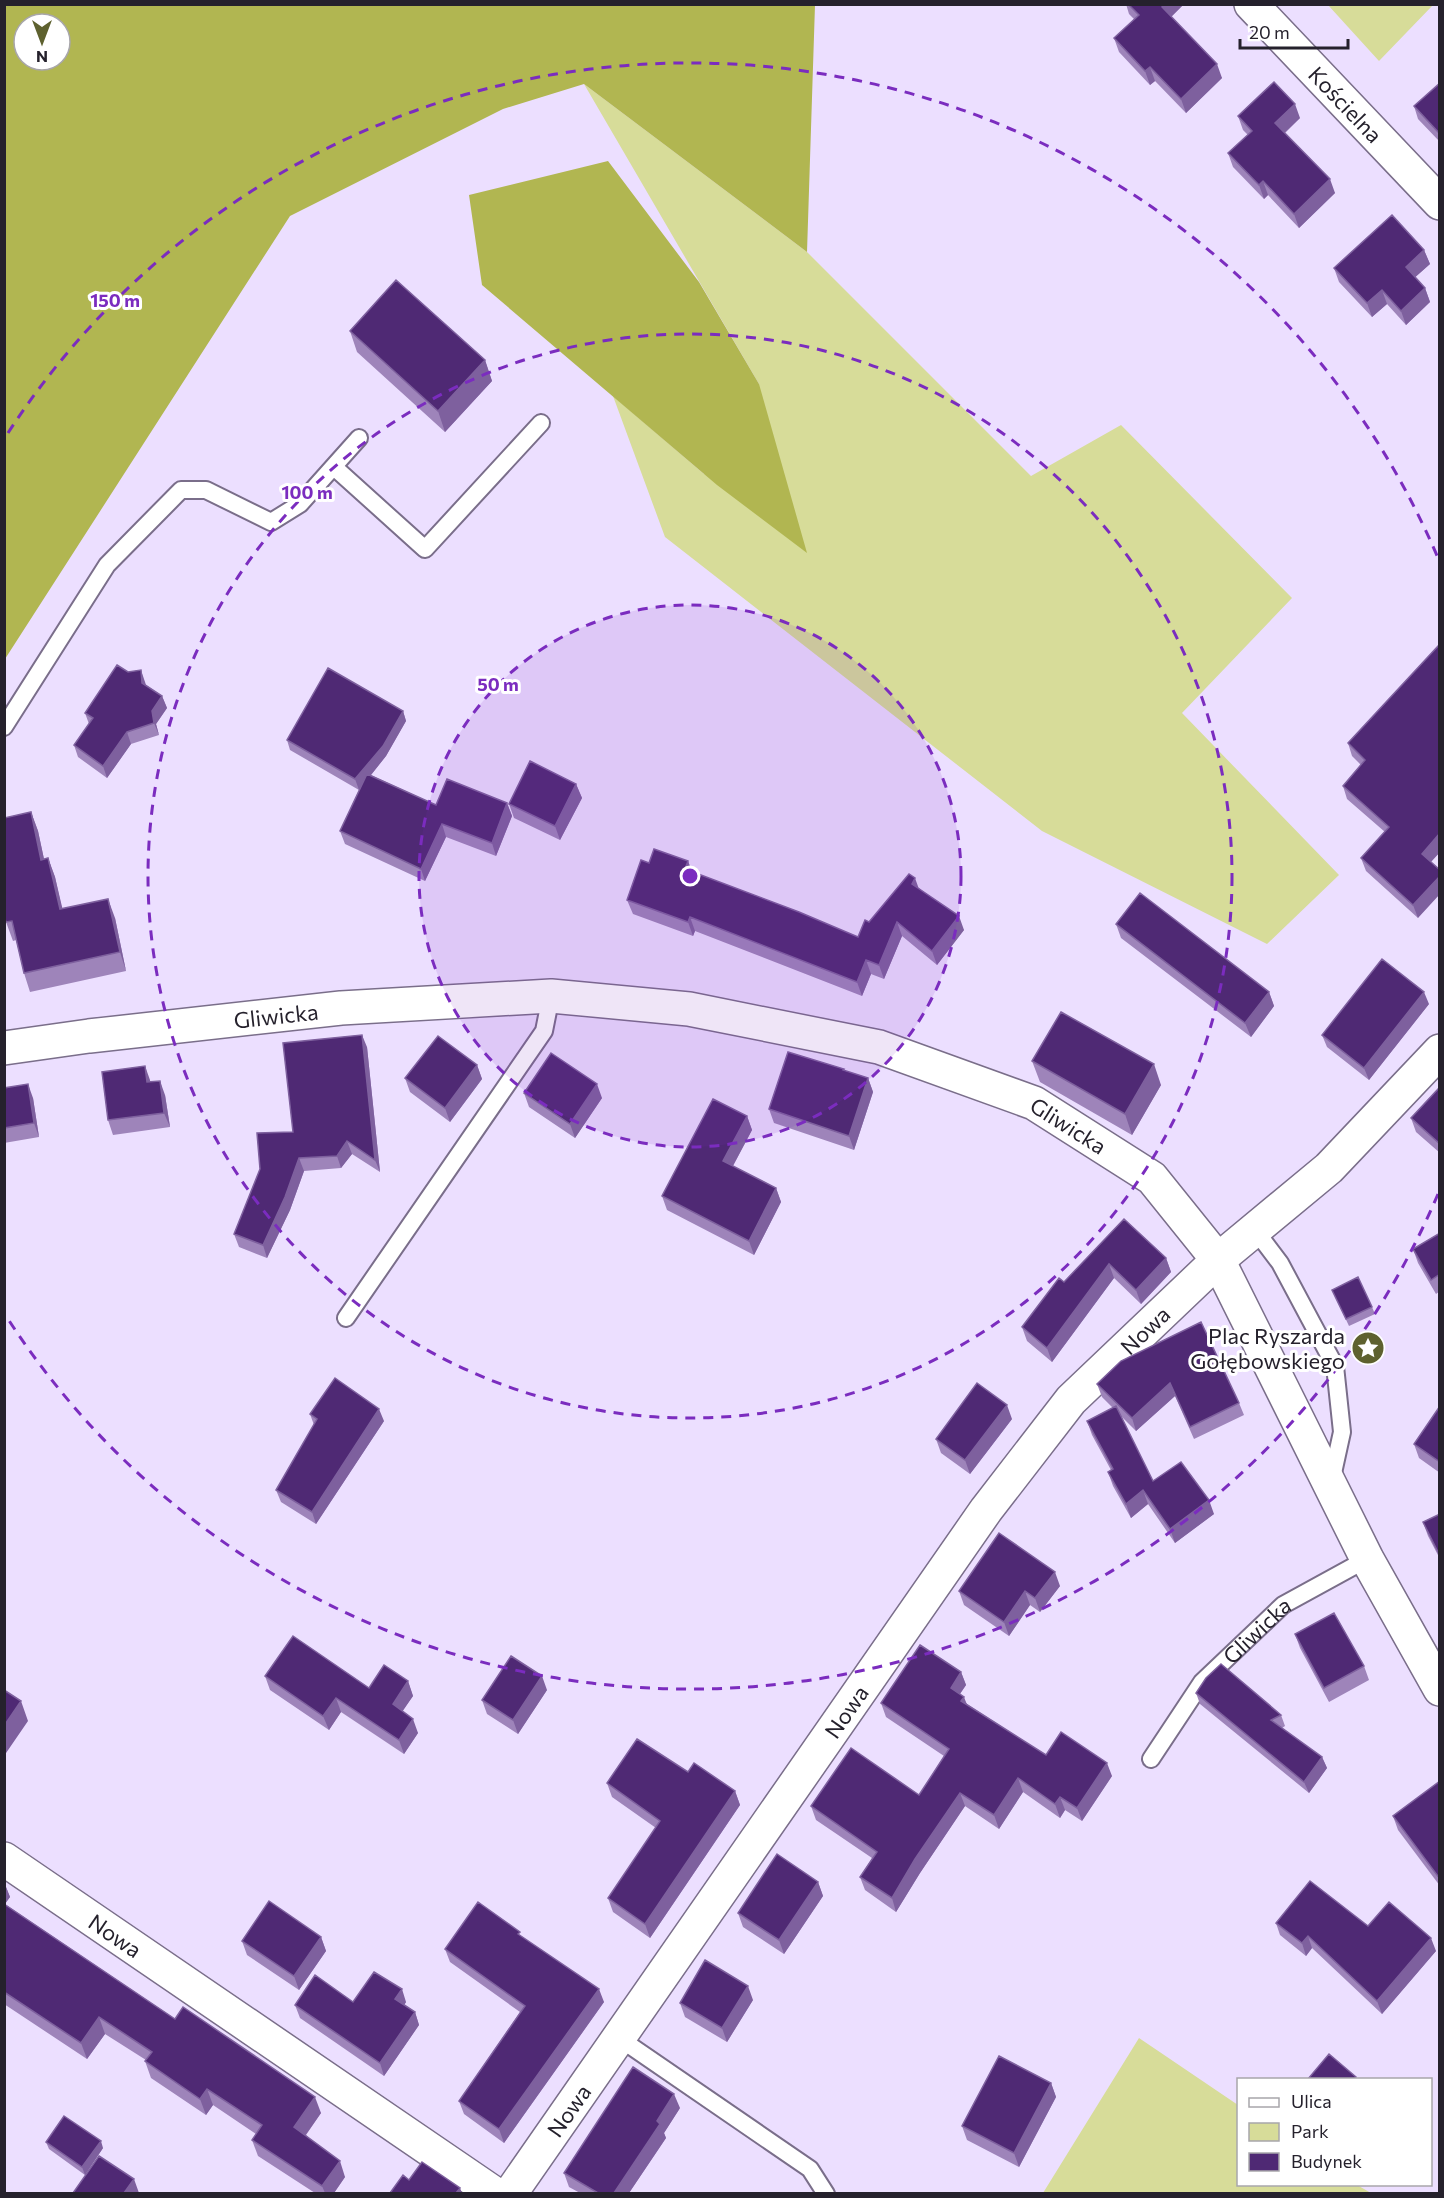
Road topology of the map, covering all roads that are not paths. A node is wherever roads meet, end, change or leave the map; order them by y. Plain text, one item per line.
1 (1251, 4) edge
2 (1440, 203) edge
3 (541, 423) dead end
4 (359, 438) dead end
5 (334, 467) junction
6 (4, 727) edge
7 (551, 996) junction
8 (4, 1048) edge
9 (1440, 1051) edge
10 (1255, 1230) junction
11 (1218, 1260) junction
12 (346, 1318) dead end
13 (1330, 1486) junction
14 (1367, 1559) junction
15 (1440, 1689) edge
16 (1151, 1759) dead end
17 (4, 1859) edge
18 (619, 2038) junction
19 (495, 2193) edge
20 (510, 2193) edge
21 (826, 2193) edge

1 - 2 street, Kościelna
3 - 5 lane
4 - 5 lane
5 - 6 lane
7 - 8 street, Gliwicka
7 - 11 street, Gliwicka
7 - 12 lane
9 - 10 street, Nowa
10 - 11 street, Nowa
10 - 13 lane
11 - 13 street, Gliwicka
11 - 18 street, Nowa
13 - 14 street, Gliwicka
14 - 15 street, Gliwicka
14 - 16 lane, Gliwicka
17 - 19 street, Nowa
18 - 20 street, Nowa
18 - 21 lane

